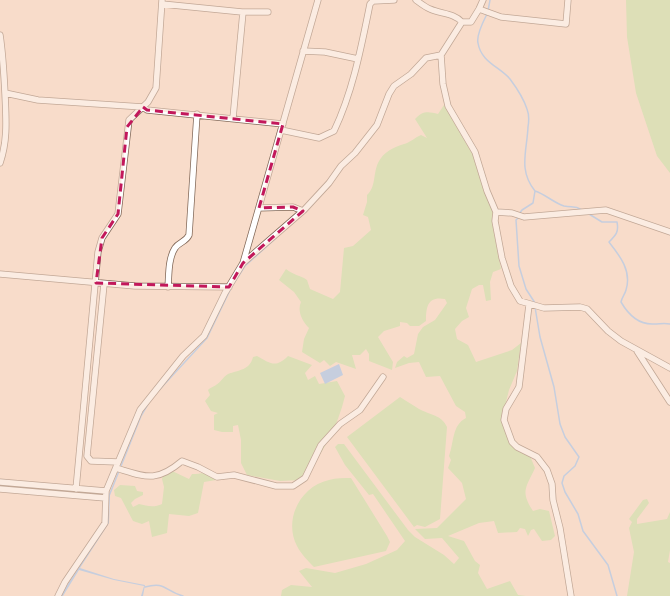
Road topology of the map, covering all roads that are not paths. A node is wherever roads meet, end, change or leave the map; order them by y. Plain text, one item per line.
1 (318, 0) edge
2 (394, 0) edge
3 (416, 0) edge
4 (483, 0) edge
5 (568, 0) edge
6 (162, 2) edge
7 (479, 10) junction
8 (243, 12) junction
9 (268, 12) dead end
10 (462, 22) junction
11 (0, 35) edge
12 (303, 51) junction
13 (441, 55) junction
14 (358, 59) junction
15 (5, 93) junction
16 (143, 107) junction
17 (198, 114) junction
18 (233, 118) junction
19 (283, 124) junction
20 (281, 130) junction
21 (0, 162) edge
22 (259, 208) junction
23 (303, 211) junction
24 (496, 212) junction
25 (670, 232) edge
26 (243, 263) junction
27 (0, 274) edge
28 (96, 283) junction
29 (104, 284) junction
30 (168, 287) junction
31 (229, 287) junction
32 (529, 304) junction
33 (637, 351) junction
34 (670, 368) edge
35 (383, 377) dead end
36 (670, 402) edge
37 (117, 465) junction
38 (0, 482) edge
39 (0, 489) edge
40 (76, 489) junction
41 (106, 491) junction
42 (105, 498) junction
43 (58, 596) edge
44 (571, 596) edge

1 - 12 street
2 - 14 street
3 - 10 street
4 - 7 street
5 - 7 street
6 - 8 street
6 - 16 street
7 - 10 street
8 - 9 street
8 - 18 street
10 - 13 street
11 - 15 street
12 - 14 street
12 - 19 street
13 - 23 street
13 - 24 street
14 - 20 street
15 - 16 street
15 - 21 street
16 - 17 street
16 - 28 street
17 - 18 street
17 - 30 street
18 - 19 street
19 - 20 street
20 - 22 street
22 - 23 street
22 - 26 street
23 - 26 street
24 - 25 street
24 - 32 street
26 - 31 street
27 - 28 street
28 - 29 street
28 - 40 street
29 - 30 street
29 - 37 street
30 - 31 street
31 - 37 street
32 - 33 street
32 - 44 street
33 - 34 street
33 - 36 street
35 - 37 street
37 - 41 street
38 - 40 street
39 - 42 street
40 - 41 street
41 - 42 street
42 - 43 street

